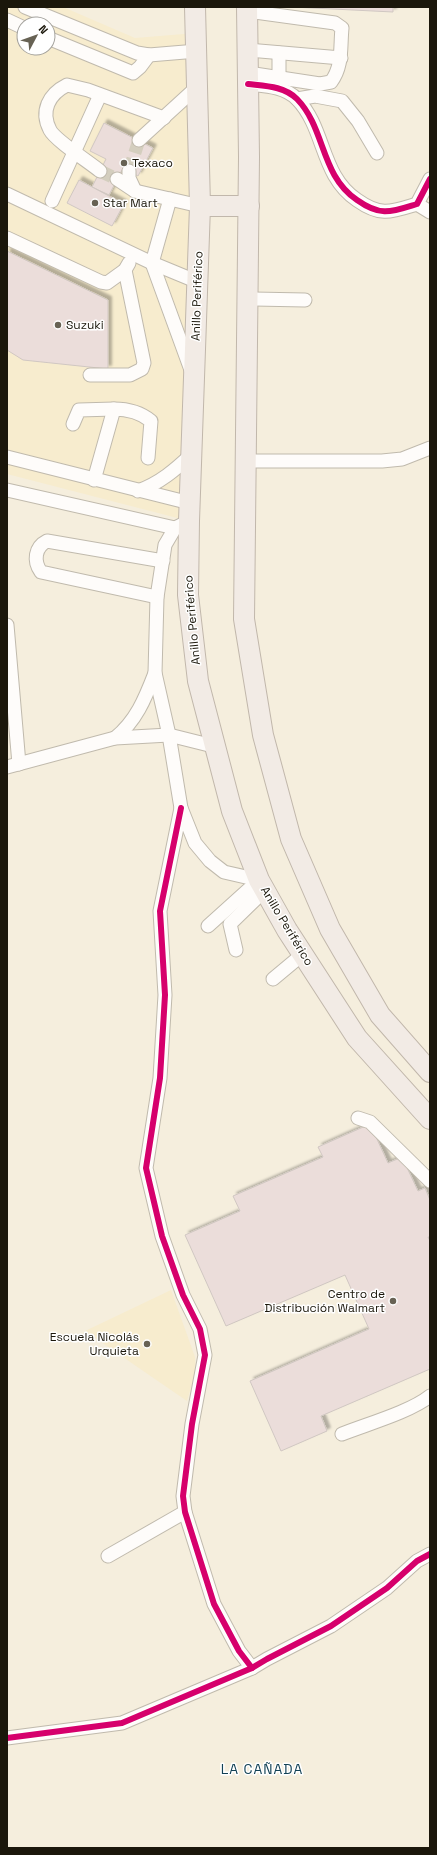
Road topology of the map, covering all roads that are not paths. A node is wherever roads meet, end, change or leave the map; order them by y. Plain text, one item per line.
1 (25, 7) edge
2 (195, 7) edge
3 (247, 9) edge
4 (56, 41) edge
5 (248, 50) junction
6 (197, 51) junction
7 (280, 53) junction
8 (149, 55) junction
9 (341, 58) junction
10 (280, 77) junction
11 (248, 78) junction
12 (198, 87) junction
13 (100, 95) junction
14 (297, 99) junction
15 (164, 118) junction
16 (138, 140) tunnel mouth
17 (76, 152) junction
18 (377, 153) dead end
19 (100, 171) tunnel mouth
20 (129, 171) tunnel mouth
21 (117, 179) tunnel mouth
22 (430, 179) edge
23 (135, 191) junction
24 (7, 194) edge
25 (170, 199) junction
26 (52, 201) dead end
27 (417, 204) junction
28 (200, 206) junction
29 (249, 206) junction
30 (430, 212) edge
31 (7, 238) edge
32 (133, 254) junction
33 (152, 264) junction
34 (125, 270) junction
35 (198, 282) junction
36 (248, 299) junction
37 (305, 300) dead end
38 (90, 375) dead end
39 (194, 380) junction
40 (114, 409) junction
41 (74, 424) dead end
42 (430, 448) edge
43 (192, 454) junction
44 (7, 457) edge
45 (148, 458) dead end
46 (246, 461) junction
47 (94, 480) junction
48 (7, 490) edge
49 (138, 491) junction
50 (184, 517) junction
51 (162, 561) junction
52 (157, 597) junction
53 (7, 625) edge
54 (155, 673) junction
55 (169, 735) junction
56 (114, 738) junction
57 (213, 746) junction
58 (13, 766) edge
59 (181, 808) junction
60 (262, 885) junction
61 (208, 926) dead end
62 (236, 950) dead end
63 (303, 954) junction
64 (273, 979) dead end
65 (430, 1072) edge
66 (358, 1118) dead end
67 (430, 1119) edge
68 (430, 1181) edge
69 (430, 1396) edge
70 (342, 1434) dead end
71 (185, 1512) junction
72 (430, 1554) edge
73 (108, 1556) dead end
74 (252, 1668) junction
75 (7, 1738) edge

1 - 8 street
2 - 6 highway, Anillo Periférico
3 - 5 highway
3 - 9 street
4 - 8 street
5 - 7 street
5 - 11 highway
6 - 8 street
6 - 12 highway, Anillo Periférico
7 - 9 street
7 - 10 street
9 - 10 street
10 - 11 street
11 - 14 street
11 - 29 highway
12 - 15 street
12 - 28 highway, Anillo Periférico
13 - 15 street
13 - 17 street
13 - 17 street
14 - 18 street
14 - 27 street
15 - 16 street
17 - 19 street
17 - 26 street
20 - 23 street
21 - 23 street
22 - 27 street
23 - 25 street
24 - 32 street
25 - 28 street
25 - 33 street
27 - 30 street
28 - 29 highway
28 - 35 highway, Anillo Periférico
29 - 36 highway
31 - 34 street
32 - 33 street
32 - 34 street
33 - 35 street
33 - 39 street
34 - 38 street
35 - 39 highway, Anillo Periférico
36 - 37 street
36 - 46 highway
39 - 43 highway, Anillo Periférico
40 - 41 street
40 - 45 street
40 - 47 street
42 - 46 street
43 - 49 street
43 - 50 highway, Anillo Periférico
44 - 47 street
46 - 65 highway
47 - 49 street
48 - 50 street
49 - 50 street
50 - 51 street
50 - 57 highway, Anillo Periférico
51 - 52 street
51 - 52 street
52 - 54 street
53 - 58 street
54 - 55 street
54 - 56 street
55 - 56 street
55 - 57 street
55 - 59 street
56 - 58 street
57 - 60 highway, Anillo Periférico
59 - 60 street
59 - 71 street
60 - 61 street
60 - 62 street
60 - 63 highway, Anillo Periférico
63 - 64 street
63 - 67 highway, Anillo Periférico
66 - 68 street
69 - 70 street
71 - 73 street
71 - 74 street
72 - 74 street
74 - 75 street

